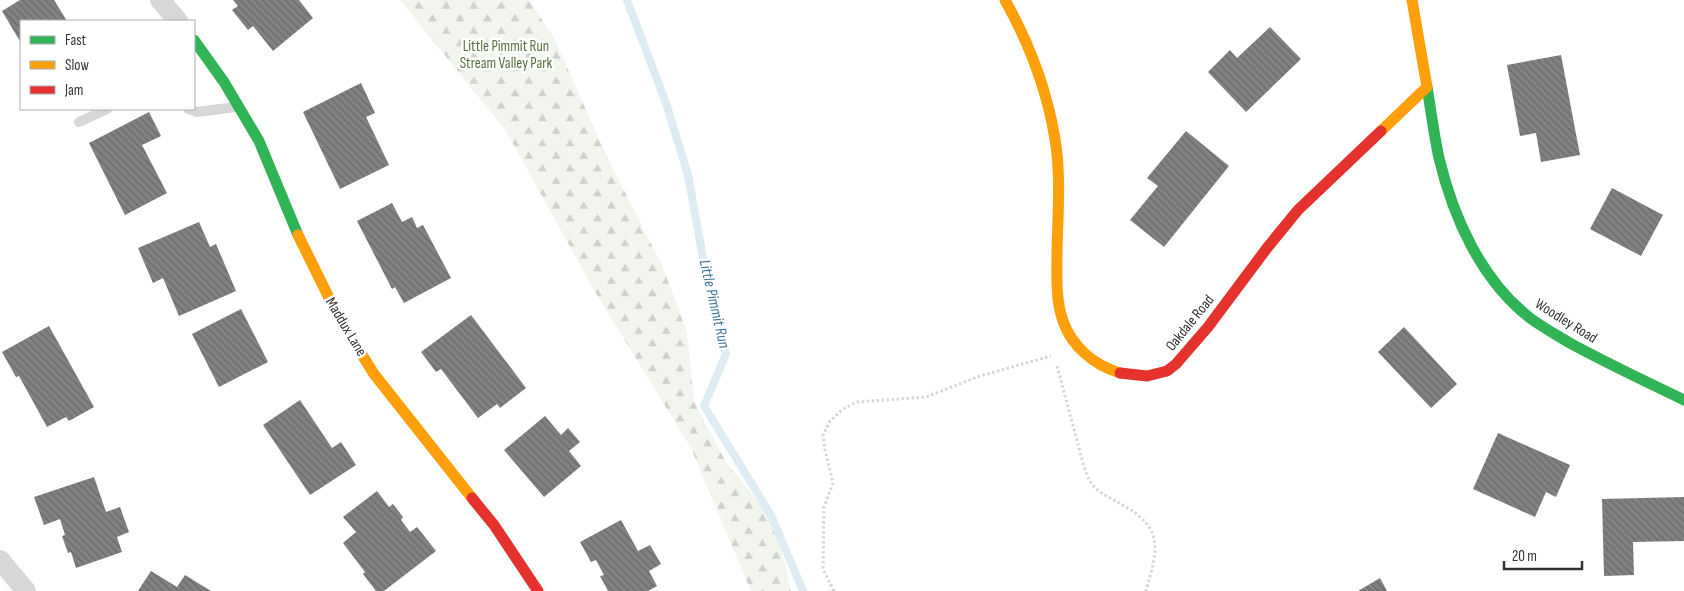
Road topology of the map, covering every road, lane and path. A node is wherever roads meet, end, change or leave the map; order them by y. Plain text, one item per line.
1 (160, 0) edge
2 (1005, 0) edge
3 (1412, 0) edge
4 (177, 20) edge
5 (195, 41) edge
6 (1427, 87) junction
7 (238, 107) junction
8 (105, 110) edge
9 (191, 110) edge
10 (79, 122) dead end
11 (1073, 342) junction
12 (1055, 356) junction
13 (1684, 400) edge
14 (0, 560) edge
15 (26, 591) edge
16 (538, 591) edge
17 (834, 591) edge
18 (1146, 591) edge

1 - 4 street
2 - 11 street, Oakdale Road
3 - 6 street
5 - 7 street, Maddux Lane
6 - 11 street, Oakdale Road
6 - 13 street, Woodley Road
7 - 9 lane
7 - 16 street, Maddux Lane
8 - 10 lane
11 - 12 path
12 - 17 path
12 - 18 path
14 - 15 street

